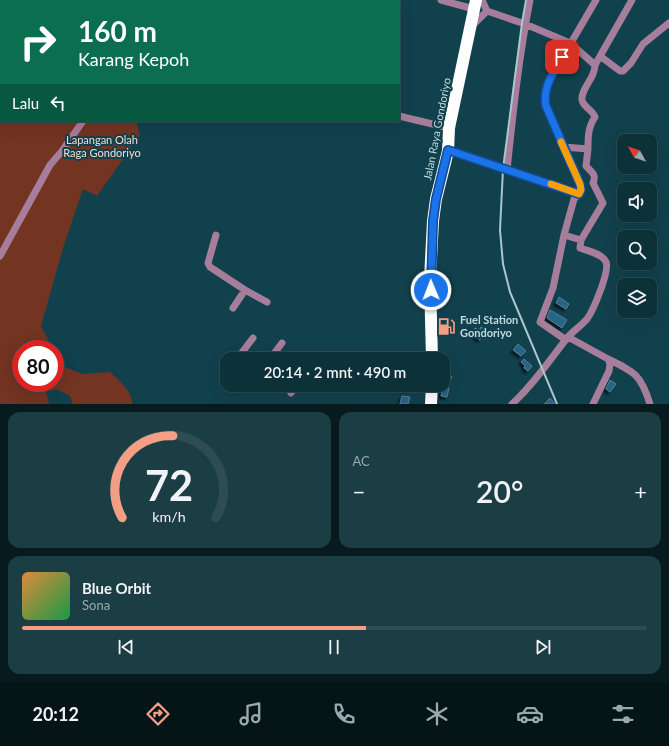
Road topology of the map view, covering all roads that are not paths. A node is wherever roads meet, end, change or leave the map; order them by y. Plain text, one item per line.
1 (441, 0) edge
2 (530, 0) edge
3 (596, 0) edge
4 (632, 0) edge
5 (477, 3) edge
6 (487, 11) junction
7 (669, 22) edge
8 (525, 24) junction
9 (470, 28) junction
10 (570, 43) junction
11 (600, 56) junction
12 (595, 65) junction
13 (400, 116) edge
14 (82, 122) edge
15 (448, 128) junction
16 (564, 148) junction
17 (588, 149) junction
18 (448, 150) junction
19 (507, 170) junction
20 (579, 194) junction
21 (216, 235) dead end
22 (564, 235) junction
23 (582, 240) junction
24 (0, 256) edge
25 (245, 290) junction
26 (267, 302) dead end
27 (233, 308) dead end
28 (253, 338) dead end
29 (567, 339) junction
30 (282, 343) dead end
31 (242, 352) edge
32 (278, 352) edge
33 (432, 352) edge
34 (608, 359) junction
35 (432, 392) edge
36 (431, 404) edge
37 (512, 404) edge
38 (593, 404) edge
39 (650, 404) edge

1 - 5 street
2 - 8 street
3 - 10 street
4 - 11 street
5 - 6 street
5 - 9 highway, Jalan Raya Gondoriyo
6 - 8 street
6 - 9 street
7 - 11 street
8 - 10 street
8 - 19 street
9 - 15 highway, Jalan Raya Gondoriyo
10 - 12 street
10 - 16 street
11 - 12 street
12 - 17 street
13 - 15 street
14 - 24 street
15 - 18 highway, Jalan Raya Gondoriyo
16 - 17 street
16 - 20 street
17 - 23 street
18 - 19 street
18 - 33 highway, Jalan Raya Gondoriyo
19 - 20 street
20 - 22 street
21 - 25 street
22 - 23 street
22 - 29 street
23 - 29 street
25 - 26 street
25 - 27 street
28 - 31 street
29 - 34 street
29 - 37 street
30 - 32 street
34 - 38 street
34 - 39 street
35 - 36 highway

